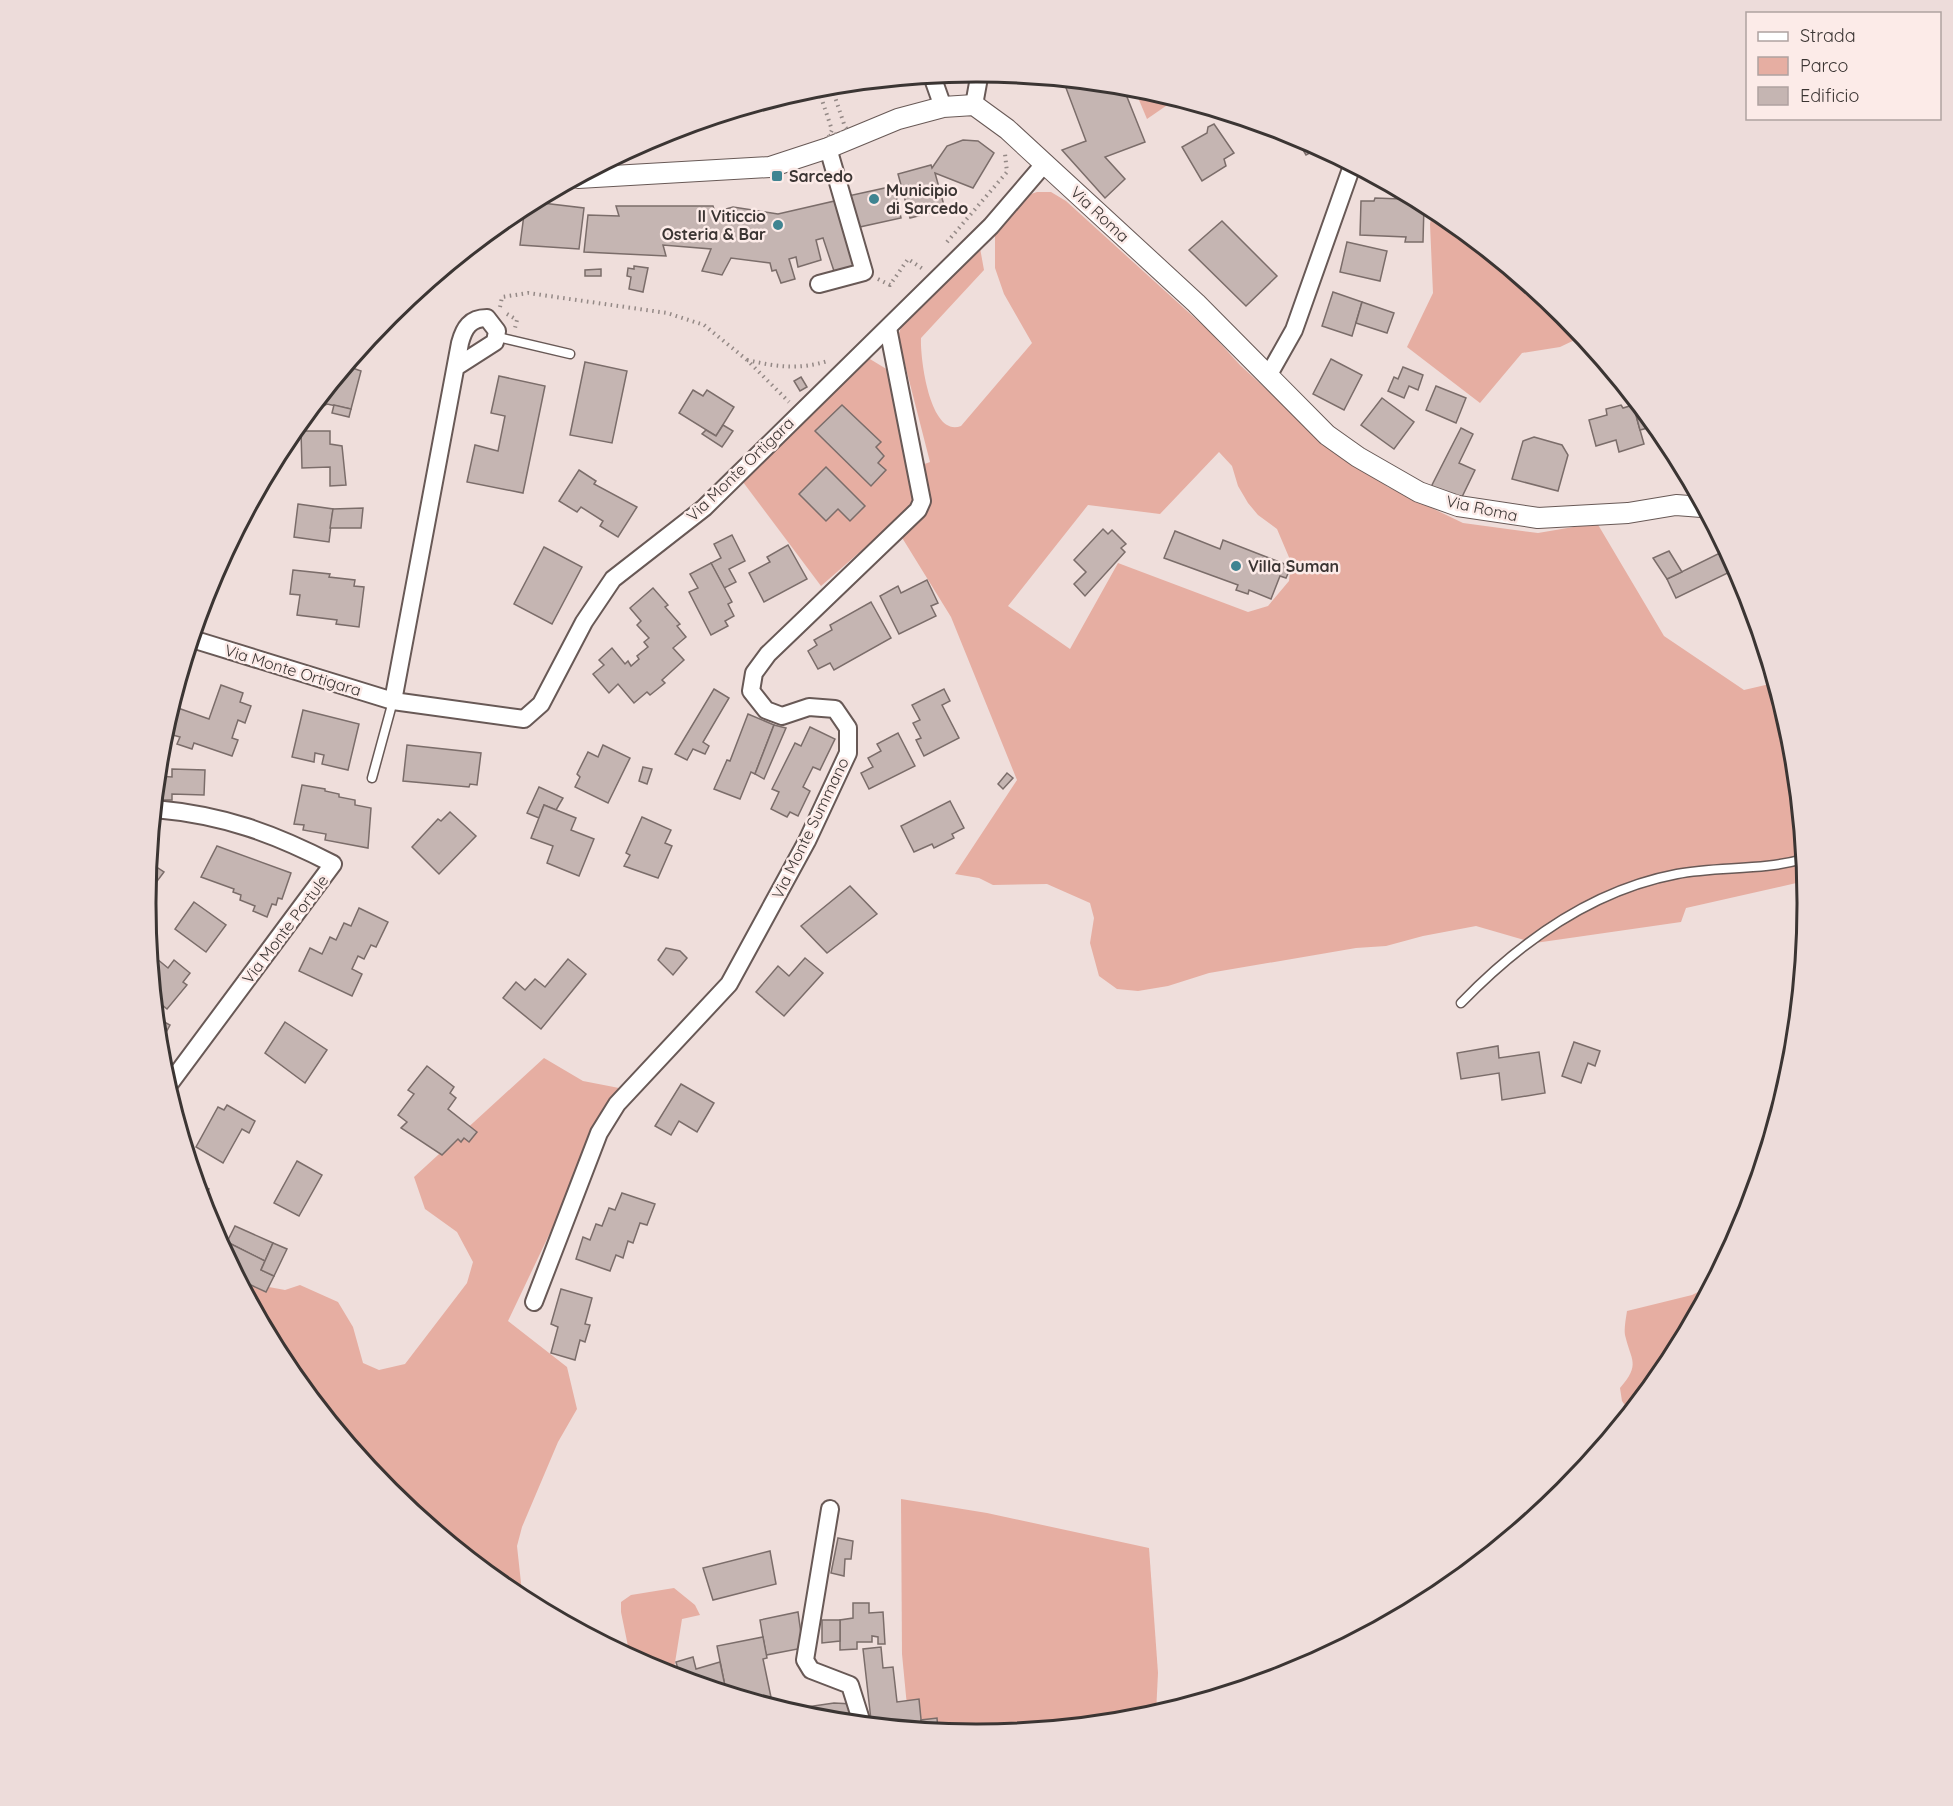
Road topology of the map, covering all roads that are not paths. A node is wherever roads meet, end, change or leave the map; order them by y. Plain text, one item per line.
1 (978, 82) edge
2 (935, 84) edge
3 (974, 105) junction
4 (943, 106) junction
5 (828, 148) junction
6 (1045, 163) junction
7 (1350, 173) edge
8 (595, 177) edge
9 (819, 284) dead end
10 (888, 328) junction
11 (504, 339) junction
12 (570, 354) dead end
13 (456, 367) junction
14 (1268, 376) junction
15 (1694, 506) edge
16 (199, 641) edge
17 (393, 702) junction
18 (372, 778) dead end
19 (162, 810) edge
20 (1795, 860) edge
21 (1461, 1003) dead end
22 (175, 1076) edge
23 (534, 1302) dead end
24 (830, 1509) dead end
25 (859, 1715) edge

1 - 3 street
2 - 4 street
3 - 4 street
3 - 6 street, Via Roma
4 - 5 street
5 - 8 street
5 - 9 street
6 - 10 street, Via Monte Ortigara
6 - 14 street, Via Roma
7 - 14 street
10 - 17 street, Via Monte Ortigara
10 - 23 street, Via Monte Summano
11 - 12 lane
11 - 13 street
11 - 13 street
13 - 17 street
14 - 15 street, Via Roma
16 - 17 street, Via Monte Ortigara
17 - 18 lane
19 - 22 street, Via Monte Portule
20 - 21 lane
24 - 25 street

